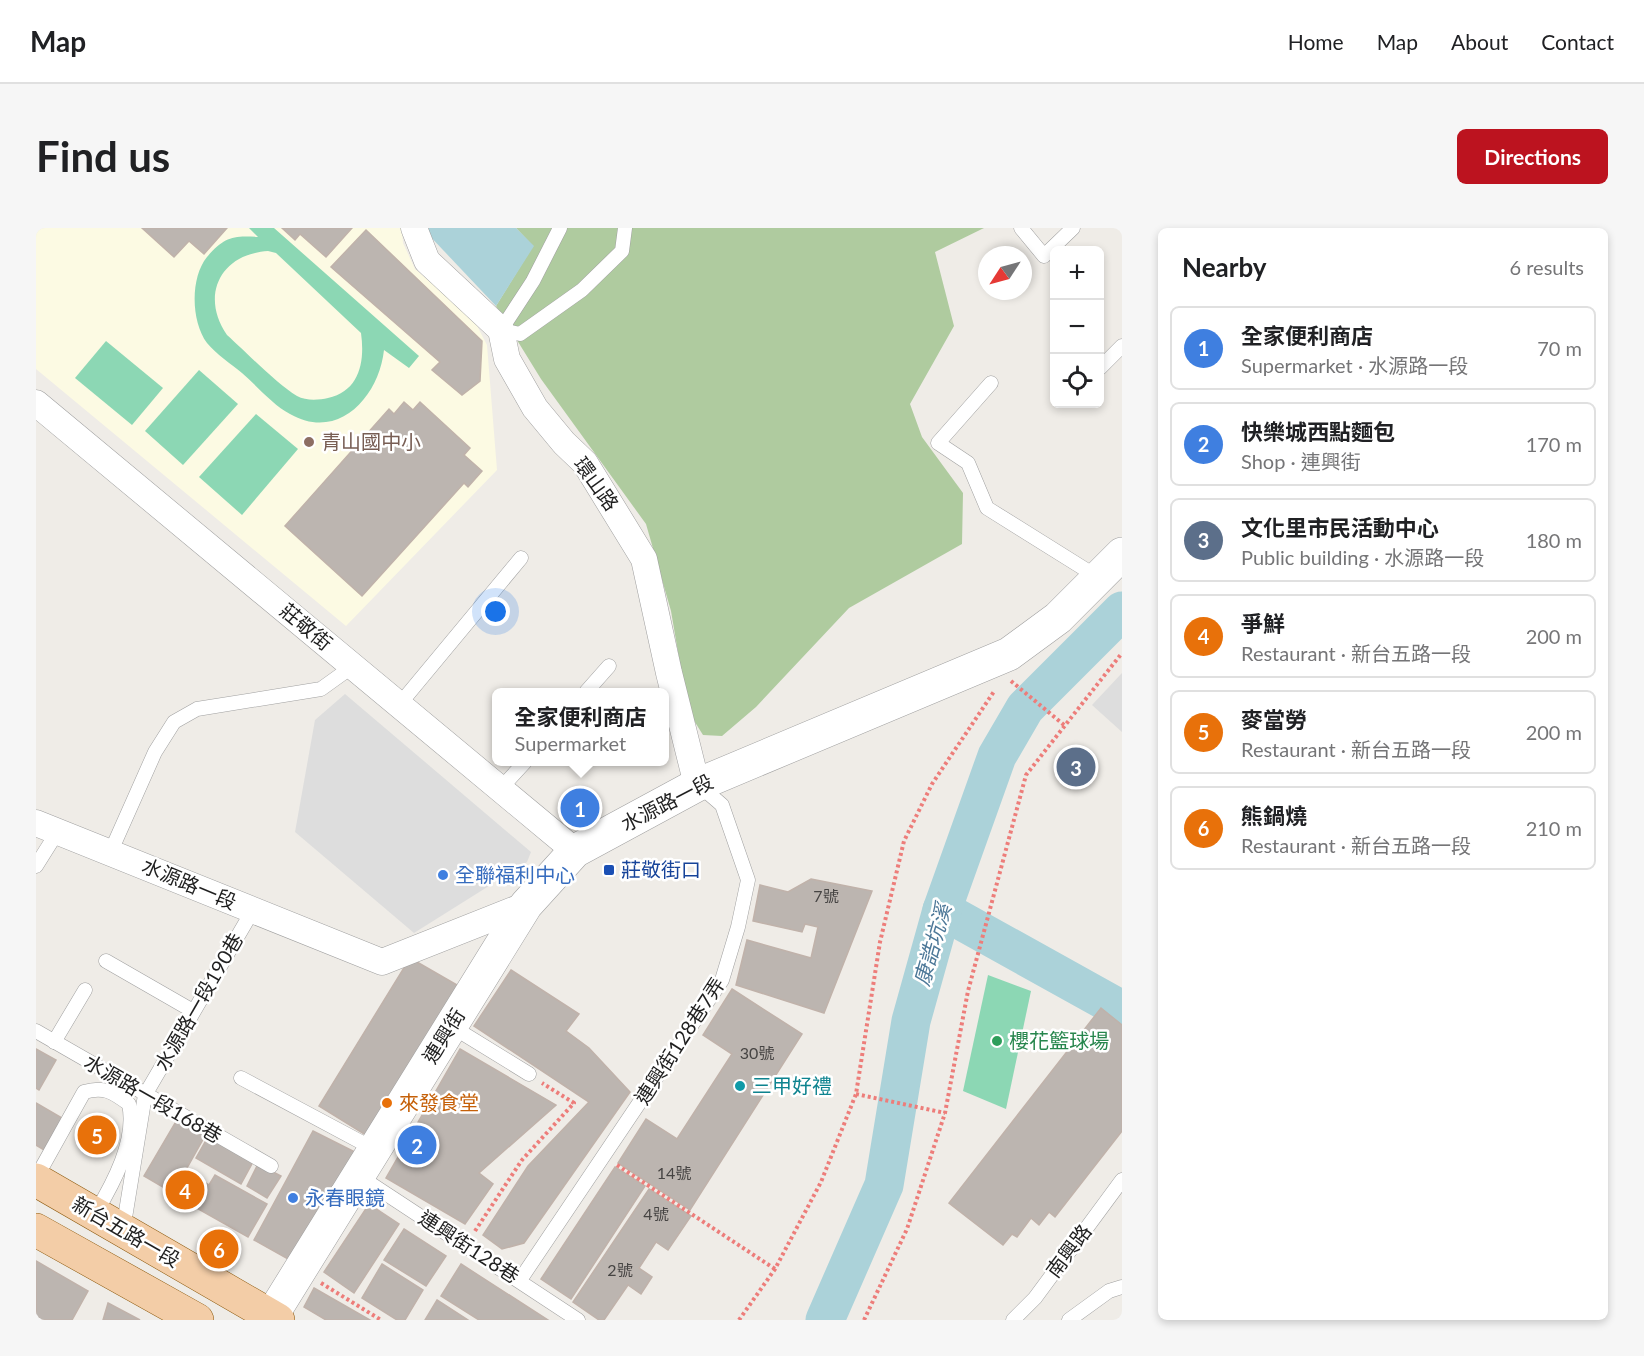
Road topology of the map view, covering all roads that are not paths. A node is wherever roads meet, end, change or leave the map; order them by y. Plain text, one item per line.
1 (414, 228) edge
2 (560, 228) edge
3 (625, 228) edge
4 (1021, 228) edge
5 (1073, 228) edge
6 (501, 330) junction
7 (1122, 346) edge
8 (1104, 364) edge
9 (991, 383) dead end
10 (36, 403) edge
11 (1122, 554) edge
12 (521, 558) dead end
13 (1099, 578) junction
14 (353, 666) junction
15 (609, 666) dead end
16 (590, 688) edge
17 (399, 705) junction
18 (521, 766) edge
19 (698, 784) junction
20 (500, 789) junction
21 (47, 827) edge
22 (111, 851) junction
23 (575, 851) junction
24 (36, 866) edge
25 (526, 904) junction
26 (253, 910) junction
27 (106, 961) dead end
28 (85, 990) dead end
29 (193, 1011) junction
30 (451, 1026) junction
31 (36, 1031) edge
32 (54, 1042) junction
33 (529, 1074) road end
34 (241, 1078) dead end
35 (145, 1095) junction
36 (366, 1163) junction
37 (270, 1166) dead end
38 (36, 1179) edge
39 (1122, 1180) edge
40 (109, 1222) junction
41 (36, 1230) edge
42 (520, 1280) junction
43 (1122, 1287) edge
44 (273, 1319) edge
45 (197, 1320) edge
46 (578, 1320) edge
47 (1013, 1320) edge
48 (1069, 1320) edge

1 - 6 street
2 - 6 lane
3 - 6 lane
4 - 5 lane
6 - 19 street, 環山路
7 - 8 lane
9 - 13 lane
10 - 14 street, 莊敬街
11 - 13 street, 水源路一段
12 - 17 lane
13 - 19 street, 水源路一段
14 - 17 street, 莊敬街
14 - 22 lane
15 - 16 lane
17 - 20 street, 莊敬街
18 - 20 lane
19 - 23 street, 水源路一段
19 - 42 lane, 連興街128巷7弄
20 - 23 street, 莊敬街
21 - 22 street, 水源路一段
21 - 24 lane
22 - 26 street, 水源路一段
23 - 25 street, 水源路一段
25 - 26 street, 水源路一段
25 - 30 street, 連興街
26 - 29 lane, 水源路一段190巷
27 - 29 lane
28 - 32 lane
29 - 35 lane, 水源路一段190巷
30 - 33 lane
30 - 36 street, 連興街
31 - 32 lane, 水源路一段168巷
32 - 35 lane, 水源路一段168巷
34 - 36 lane, 連興街128巷
35 - 37 lane, 水源路一段168巷
35 - 40 lane
36 - 42 lane, 連興街128巷
36 - 44 street, 連興街
38 - 40 main road, 新台五路一段
38 - 40 lane
39 - 47 lane, 南興路
40 - 44 main road, 新台五路一段
41 - 45 main road, 新台五路一段
42 - 46 lane, 連興街128巷
43 - 48 lane

